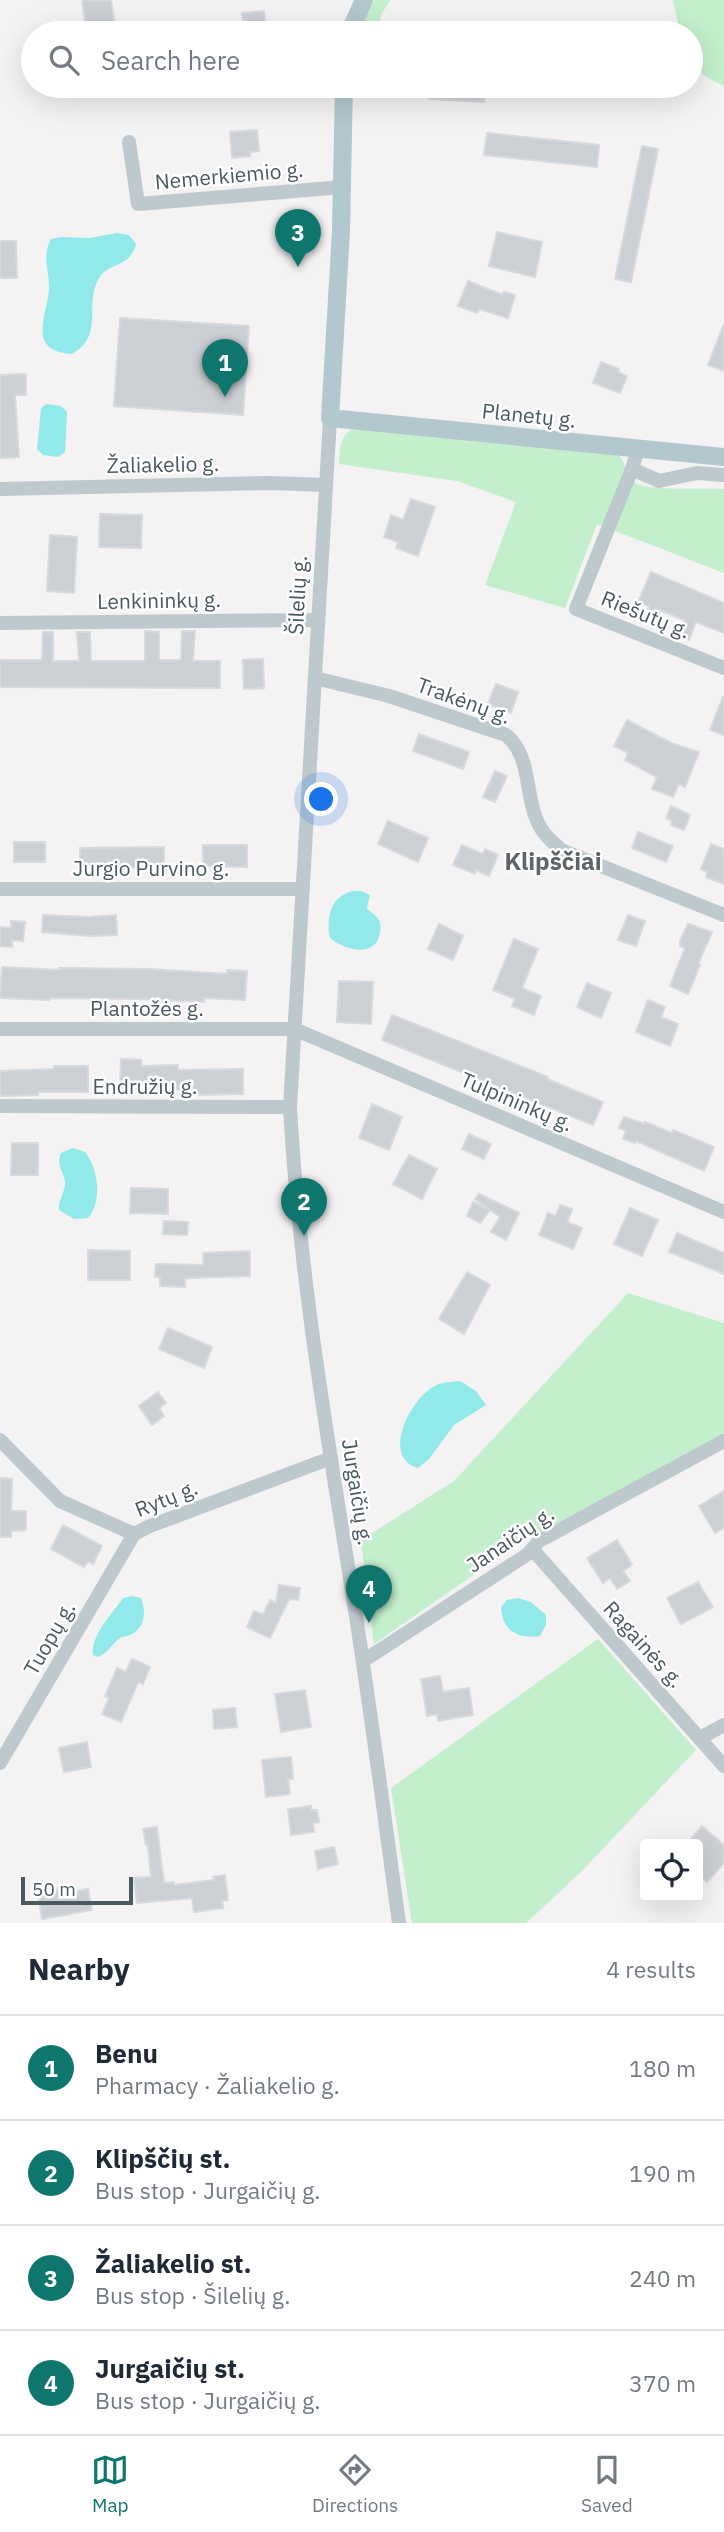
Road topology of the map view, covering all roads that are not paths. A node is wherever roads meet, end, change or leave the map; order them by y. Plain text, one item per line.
1 (364, 0) edge
2 (354, 21) edge
3 (344, 98) edge
4 (129, 142) dead end
5 (343, 187) junction
6 (330, 418) junction
7 (638, 449) junction
8 (724, 457) edge
9 (632, 469) junction
10 (724, 475) edge
11 (326, 485) junction
12 (0, 489) edge
13 (318, 620) junction
14 (0, 623) edge
15 (724, 668) edge
16 (315, 678) junction
17 (0, 888) edge
18 (303, 889) junction
19 (724, 915) edge
20 (0, 1028) edge
21 (294, 1029) junction
22 (0, 1106) edge
23 (290, 1107) junction
24 (724, 1212) edge
25 (0, 1440) edge
26 (724, 1441) edge
27 (331, 1458) junction
28 (134, 1534) junction
29 (533, 1550) junction
30 (363, 1661) junction
31 (724, 1725) edge
32 (700, 1738) junction
33 (0, 1763) edge
34 (724, 1766) edge
35 (399, 1923) edge

1 - 2 main road
3 - 5 main road, Šilelių g.
4 - 5 street, Nemerkiemio g.
5 - 6 main road, Šilelių g.
6 - 7 main road, Planetų g.
6 - 11 street, Šilelių g.
7 - 8 main road, Planetų g.
7 - 9 street
9 - 10 street
9 - 15 street, Riešutų g.
11 - 12 street, Žaliakelio g.
11 - 13 street, Šilelių g.
13 - 14 street, Lenkininkų g.
13 - 16 street, Šilelių g.
16 - 18 street, Šilelių g.
16 - 19 street, Trakėnų g.
17 - 18 street, Jurgio Purvino g.
18 - 21 street, Šilelių g.
20 - 21 street, Plantožės g.
21 - 23 street, Šilelių g.
21 - 24 street, Tulpininkų g.
22 - 23 street, Endružių g.
23 - 27 street, Jurgaičių g.
25 - 28 street, Rytų g.
26 - 29 street, Janaičių g.
27 - 28 street, Rytų g.
27 - 30 street, Jurgaičių g.
28 - 33 street, Tuopų g.
29 - 30 street, Janaičių g.
29 - 32 street, Ragainės g.
30 - 35 street, Jurgaičių g.
31 - 32 street
32 - 34 street, Ragainės g.

